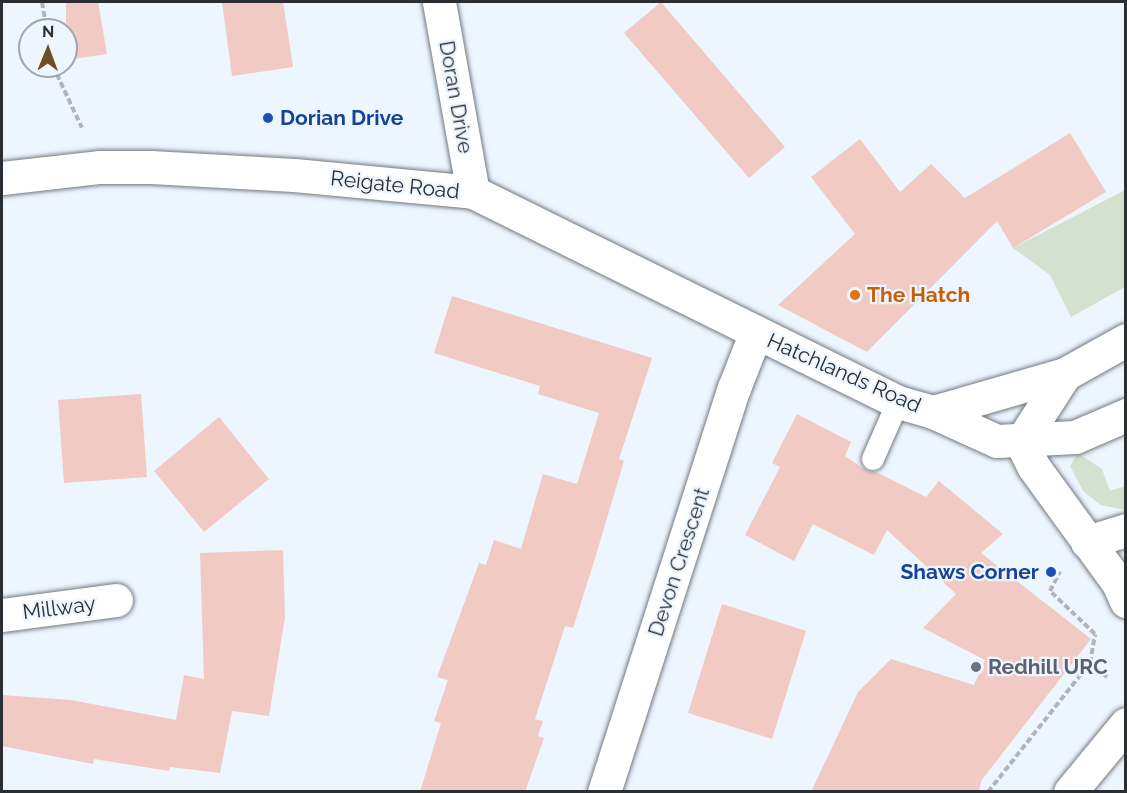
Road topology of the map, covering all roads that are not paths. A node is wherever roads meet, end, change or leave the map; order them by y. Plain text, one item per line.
1 (439, 2) edge
2 (2, 178) edge
3 (473, 192) junction
4 (756, 332) junction
5 (1119, 349) edge
6 (1065, 374) junction
7 (898, 402) junction
8 (933, 412) junction
9 (1125, 415) edge
10 (1021, 442) junction
11 (873, 459) dead end
12 (1125, 530) edge
13 (1087, 542) junction
14 (116, 600) dead end
15 (1125, 601) edge
16 (2, 615) edge
17 (1125, 724) edge
18 (604, 792) edge
19 (1070, 792) edge

1 - 3 main road, Doran Drive
2 - 3 main road, Reigate Road
3 - 4 main road, Reigate Road
4 - 7 main road, Hatchlands Road
4 - 18 main road, Devon Crescent
5 - 6 main road, Hatchlands Road
6 - 8 main road, Hatchlands Road
6 - 10 main road, Hatchlands Road
7 - 8 main road, Hatchlands Road
7 - 11 lane
8 - 10 main road, Hatchlands Road
9 - 10 main road, Hatchlands Road
10 - 13 main road
12 - 13 main road
13 - 15 main road
14 - 16 main road, Millway
17 - 19 main road

